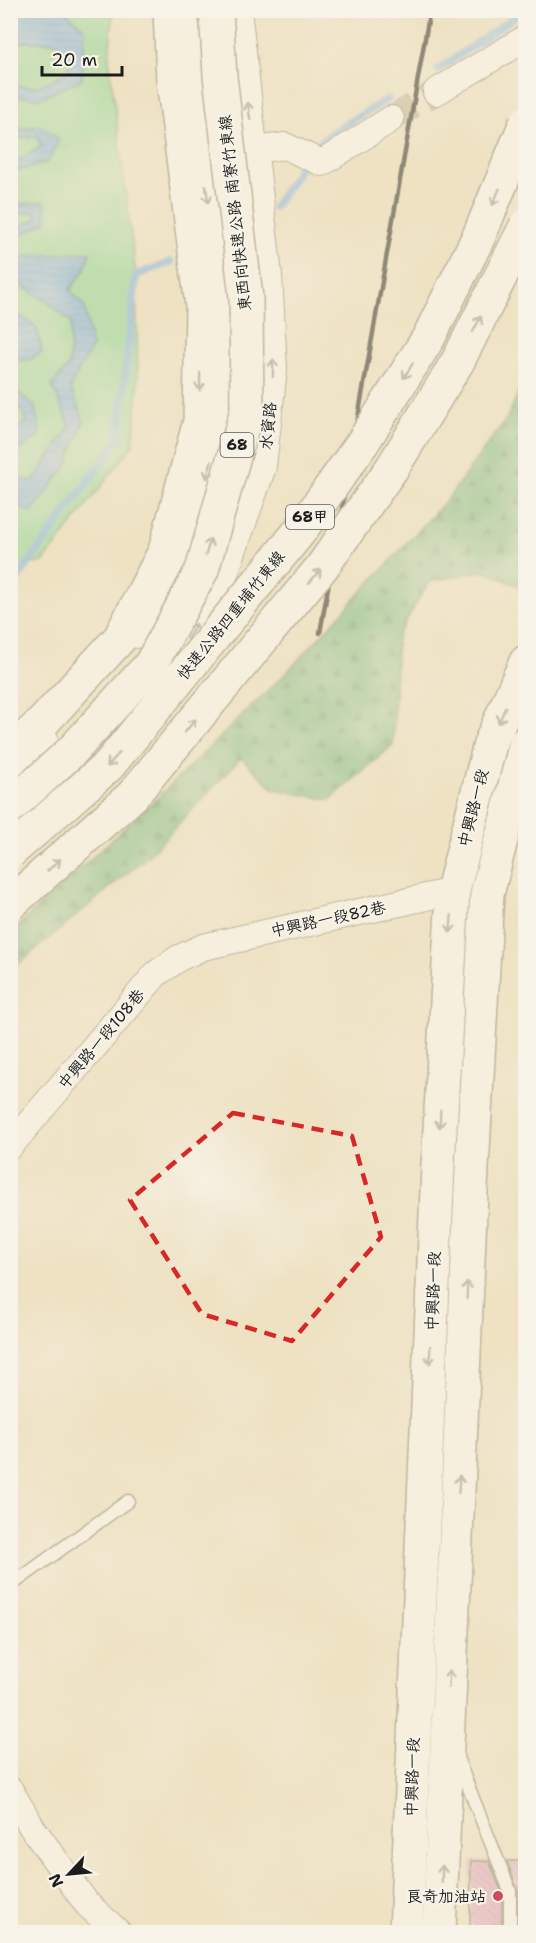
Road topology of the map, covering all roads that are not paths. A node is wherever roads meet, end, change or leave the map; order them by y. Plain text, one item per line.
1 (170, 10) edge
2 (188, 10) edge
3 (216, 10) edge
4 (238, 10) edge
5 (525, 38) edge
6 (436, 92) tunnel mouth
7 (391, 119) tunnel mouth
8 (525, 123) edge
9 (255, 150) junction
10 (201, 155) junction
11 (525, 226) edge
12 (525, 662) edge
13 (525, 743) edge
14 (10, 752) edge
15 (10, 775) edge
16 (10, 807) edge
17 (10, 827) edge
18 (10, 852) edge
19 (453, 891) junction
20 (10, 904) edge
21 (203, 947) joint
22 (10, 1146) edge
23 (128, 1501) dead end
24 (10, 1586) edge
25 (447, 1732) junction
26 (10, 1790) edge
27 (118, 1932) edge
28 (406, 1932) edge
29 (439, 1932) edge
30 (510, 1932) edge

1 -> 14 main road, 68
2 - 10 street
16 -> 3 main road, 東西向快速公路 南寮竹東線 / 68, bridge
9 -> 4 street, 水資路
5 - 6 street
7 - 9 street
8 -> 18 main road, 快速公路四重埔竹東線 / 68甲, bridge
9 - 10 street
17 -> 9 street, 水資路
10 -> 15 street
20 -> 11 main road, 68甲, bridge
12 -> 19 main road, 中興路一段
25 -> 13 main road, 中興路一段
19 - 21 street, 中興路一段82巷
19 -> 28 main road, 中興路一段
21 - 22 street, 中興路一段108巷
23 - 24 lane
29 -> 25 main road, 中興路一段
25 - 30 lane
26 - 27 street

